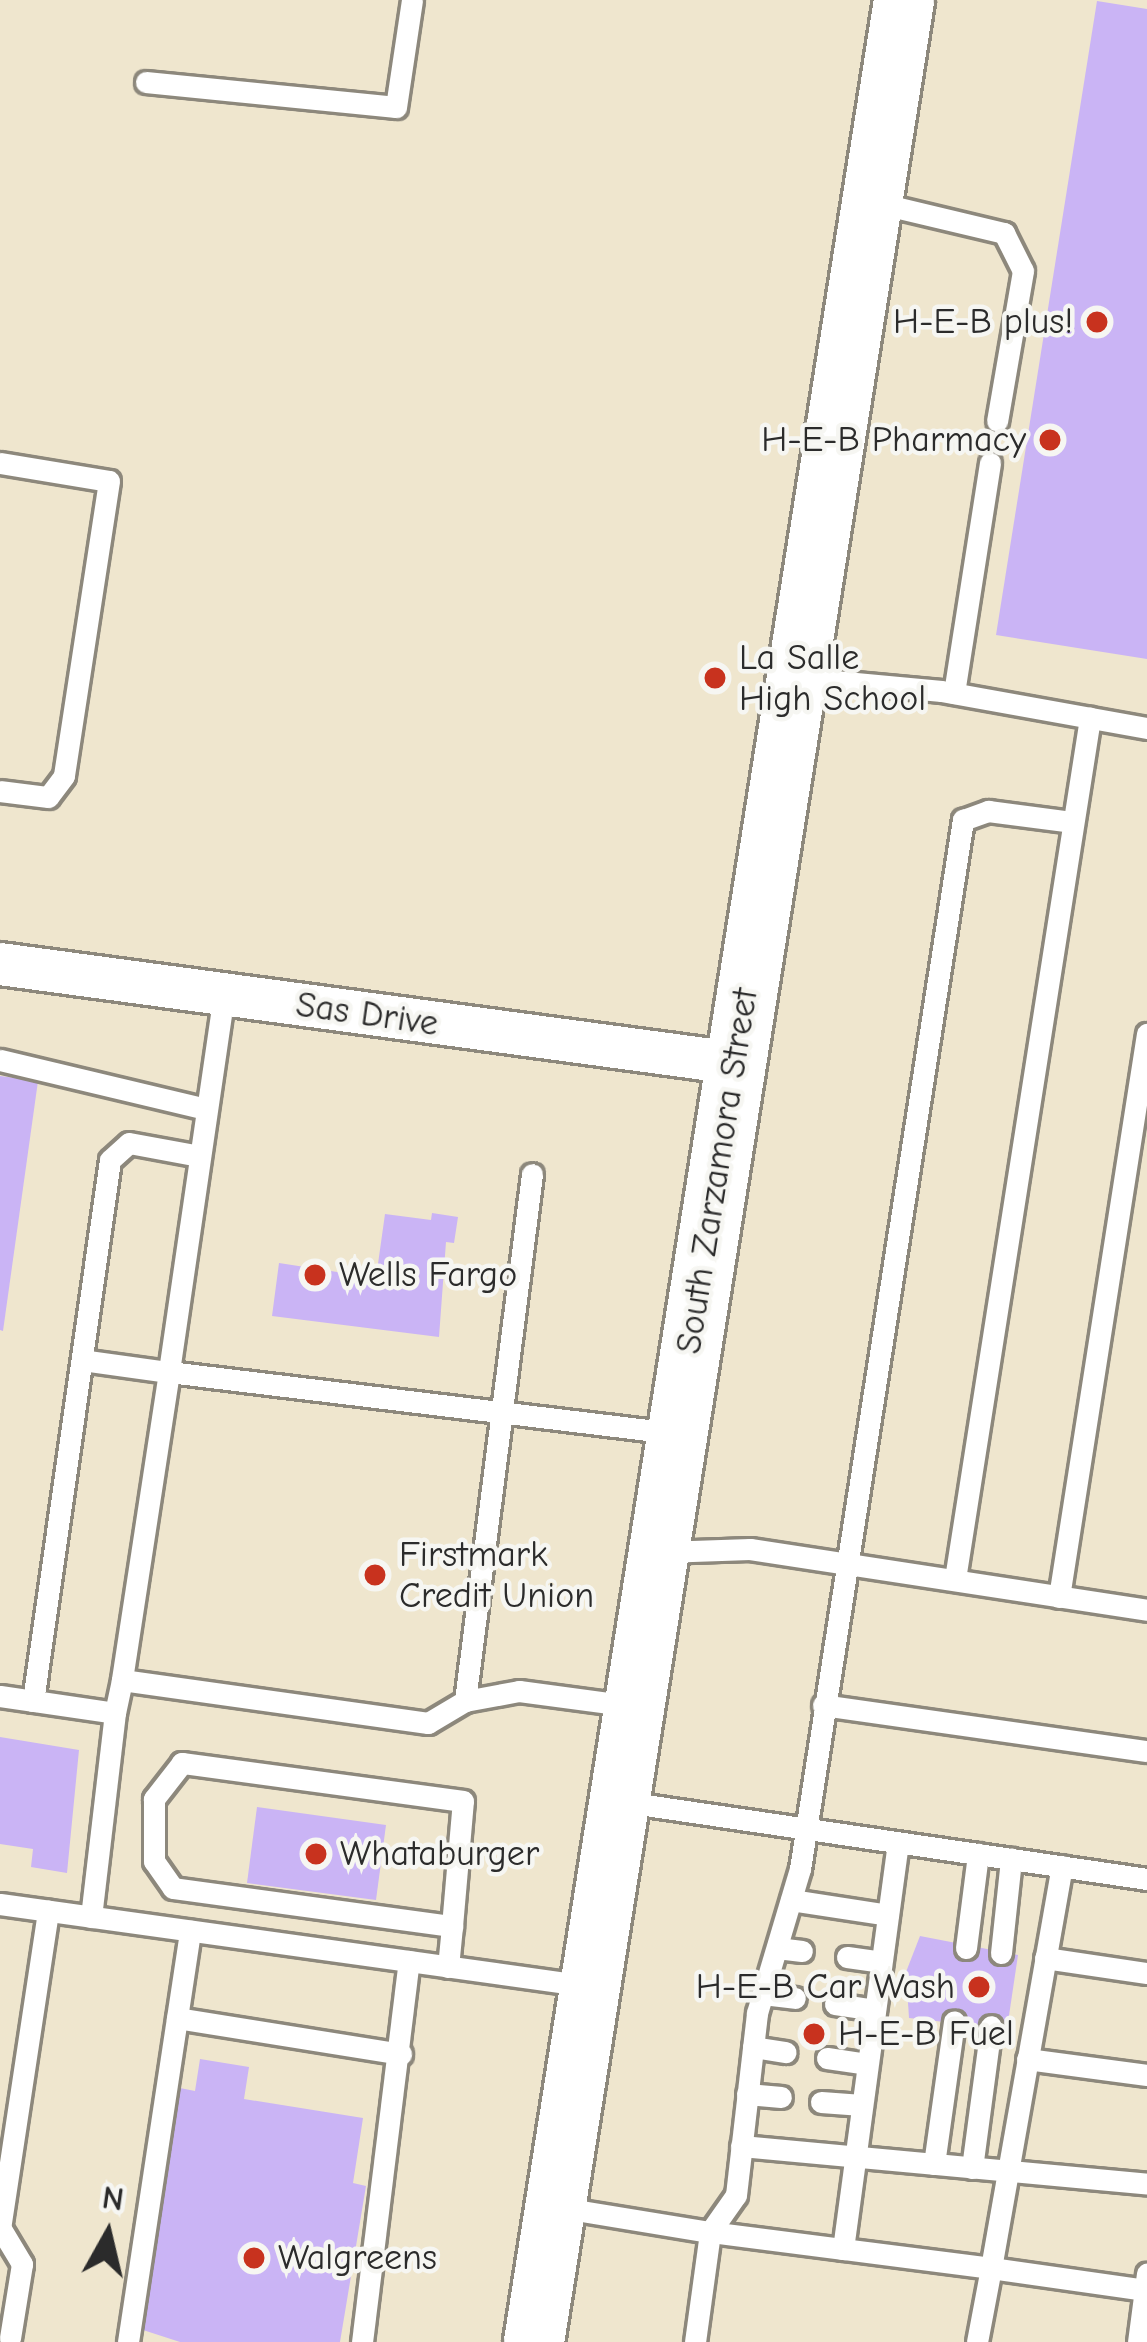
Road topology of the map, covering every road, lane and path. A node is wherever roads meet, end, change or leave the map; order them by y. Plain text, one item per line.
1 (412, 0) edge
2 (904, 0) edge
3 (146, 82) dead end
4 (871, 202) junction
5 (998, 421) dead end
6 (990, 463) dead end
7 (0, 464) edge
8 (795, 677) junction
9 (954, 693) junction
10 (1090, 718) junction
11 (1147, 728) edge
12 (0, 791) edge
13 (1071, 823) junction
14 (0, 964) edge
15 (224, 994) junction
16 (1147, 1034) edge
17 (0, 1060) edge
18 (734, 1063) junction
19 (206, 1109) junction
20 (199, 1156) junction
21 (532, 1174) dead end
22 (82, 1360) junction
23 (170, 1372) junction
24 (502, 1412) junction
25 (675, 1433) junction
26 (656, 1552) junction
27 (842, 1561) junction
28 (955, 1580) junction
29 (1059, 1597) junction
30 (1147, 1610) edge
31 (122, 1680) junction
32 (0, 1696) edge
33 (33, 1701) junction
34 (465, 1701) junction
35 (633, 1706) junction
36 (823, 1706) junction
37 (115, 1713) junction
38 (1147, 1751) edge
39 (619, 1801) junction
40 (806, 1829) junction
41 (898, 1843) junction
42 (978, 1854) junction
43 (1011, 1859) junction
44 (1062, 1866) junction
45 (1147, 1879) edge
46 (791, 1900) junction
47 (0, 1904) edge
48 (48, 1911) junction
49 (888, 1915) junction
50 (91, 1917) junction
51 (452, 1927) junction
52 (190, 1931) junction
53 (776, 1948) junction
54 (966, 1948) dead end
55 (802, 1951) dead end
56 (1001, 1953) dead end
57 (847, 1957) dead end
58 (1045, 1958) junction
59 (409, 1961) junction
60 (881, 1962) junction
61 (448, 1967) junction
62 (1147, 1973) edge
63 (590, 1986) junction
64 (763, 1994) junction
65 (795, 1998) dead end
66 (835, 2004) dead end
67 (874, 2010) junction
68 (177, 2018) junction
69 (954, 2021) dead end
70 (991, 2026) dead end
71 (753, 2047) junction
72 (786, 2052) dead end
73 (401, 2054) junction
74 (827, 2058) dead end
75 (1027, 2059) junction
76 (867, 2064) junction
77 (1147, 2075) edge
78 (748, 2094) junction
79 (781, 2097) dead end
80 (821, 2102) dead end
81 (862, 2105) junction
82 (741, 2146) junction
83 (854, 2162) junction
84 (934, 2164) junction
85 (972, 2168) junction
86 (1007, 2174) junction
87 (1147, 2184) edge
88 (557, 2207) junction
89 (0, 2229) edge
90 (710, 2232) junction
91 (843, 2249) junction
92 (992, 2268) junction
93 (1146, 2282) edge
94 (0, 2303) edge
95 (9, 2340) edge
96 (128, 2342) edge
97 (362, 2342) edge
98 (534, 2342) edge
99 (695, 2342) edge
100 (977, 2342) edge
101 (1138, 2342) edge

1 - 3 lane
2 - 4 main road, South Zarzamora Street
4 - 5 lane
4 - 8 main road, South Zarzamora Street
6 - 9 lane
7 - 12 lane
8 - 9 lane
8 - 18 main road, South Zarzamora Street
9 - 10 lane
10 - 11 lane
10 - 13 lane
13 - 27 lane
13 - 28 lane
14 - 15 street, Sas Drive
15 - 18 street, Sas Drive
15 - 19 lane
16 - 29 lane
17 - 19 lane
18 - 25 main road, South Zarzamora Street
19 - 20 lane
20 - 22 lane
20 - 23 lane
21 - 24 lane
22 - 23 lane
22 - 33 lane
23 - 24 lane
23 - 31 lane
24 - 25 lane
24 - 34 lane
25 - 26 main road, South Zarzamora Street
26 - 27 lane
26 - 35 main road, South Zarzamora Street
27 - 28 lane
27 - 36 lane
28 - 29 lane
29 - 30 lane
31 - 34 lane
31 - 37 lane
32 - 33 lane
33 - 37 lane
34 - 35 lane
35 - 39 main road, South Zarzamora Street
36 - 38 lane
36 - 40 lane
37 - 50 lane
39 - 40 lane
39 - 63 main road, South Zarzamora Street
40 - 41 lane
40 - 46 lane
41 - 42 lane
41 - 49 lane
42 - 43 lane
42 - 54 lane
43 - 44 lane
43 - 56 lane
44 - 45 lane
44 - 58 lane
46 - 49 lane
46 - 53 lane
47 - 48 lane
48 - 50 lane
48 - 89 lane
49 - 60 lane
50 - 52 lane
51 - 51 lane
51 - 61 lane
52 - 59 lane
52 - 68 lane
53 - 55 lane
53 - 64 lane
57 - 60 lane
58 - 62 lane
58 - 75 lane
59 - 61 lane
59 - 73 lane
60 - 67 lane
61 - 63 lane
63 - 88 main road, South Zarzamora Street
64 - 65 lane
64 - 71 lane
66 - 67 lane
67 - 76 lane
68 - 73 lane
68 - 96 lane
69 - 84 lane
70 - 85 lane
71 - 72 lane
71 - 78 lane
73 - 97 lane
74 - 76 lane
75 - 77 lane
75 - 86 lane
76 - 81 lane
78 - 79 lane
78 - 82 lane
80 - 81 lane
81 - 83 lane
82 - 83 lane
82 - 90 lane
83 - 84 lane
83 - 91 lane
84 - 85 lane
85 - 86 lane
86 - 87 lane
86 - 92 lane
88 - 90 lane
88 - 98 main road, South Zarzamora Street
89 - 95 lane
90 - 91 lane
90 - 99 lane
91 - 92 lane
92 - 93 lane
92 - 100 lane
93 - 101 lane
94 - 95 lane

